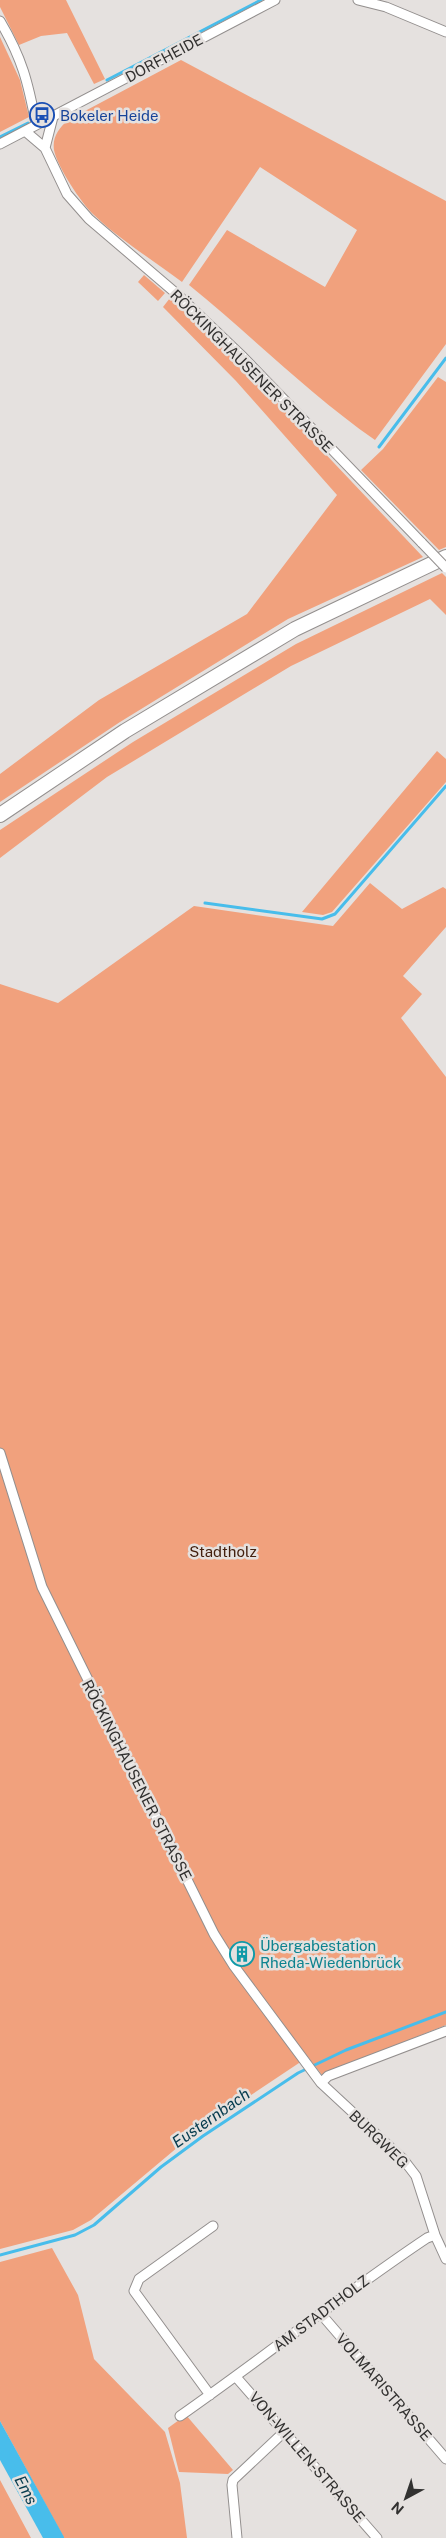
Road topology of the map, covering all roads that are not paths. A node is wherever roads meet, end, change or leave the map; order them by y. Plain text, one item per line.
1 (275, 0) edge
2 (358, 0) edge
3 (0, 21) edge
4 (446, 32) edge
5 (52, 117) junction
6 (36, 124) junction
7 (25, 131) junction
8 (0, 144) edge
9 (45, 148) junction
10 (446, 557) edge
11 (446, 568) edge
12 (0, 815) edge
13 (0, 1453) edge
14 (446, 2031) edge
15 (321, 2083) junction
16 (212, 2226) dead end
17 (435, 2235) junction
18 (446, 2259) edge
19 (321, 2314) junction
20 (236, 2377) junction
21 (210, 2395) junction
22 (180, 2416) dead end
23 (284, 2432) junction
24 (446, 2459) edge
25 (237, 2538) edge
26 (378, 2538) edge

1 - 5 street, DORFHEIDE
2 - 4 street
3 - 6 street
5 - 6 street
5 - 9 street
6 - 7 street
7 - 8 street
7 - 9 street, RÖCKINGHAUSENER STRASSE
9 - 11 street, RÖCKINGHAUSENER STRASSE, bridge
10 - 12 main road
13 - 15 street, RÖCKINGHAUSENER STRASSE
14 - 15 street
15 - 17 street, BURGWEG
16 - 21 street
17 - 18 street, BURGWEG
17 - 19 street, AM STADTHOLZ
19 - 20 street, AM STADTHOLZ
19 - 24 street, VOLMARISTRASSE
20 - 21 street, AM STADTHOLZ
20 - 23 street, VON-WILLEN-STRASSE
21 - 22 street, AM STADTHOLZ
23 - 25 street
23 - 26 street, VON-WILLEN-STRASSE

